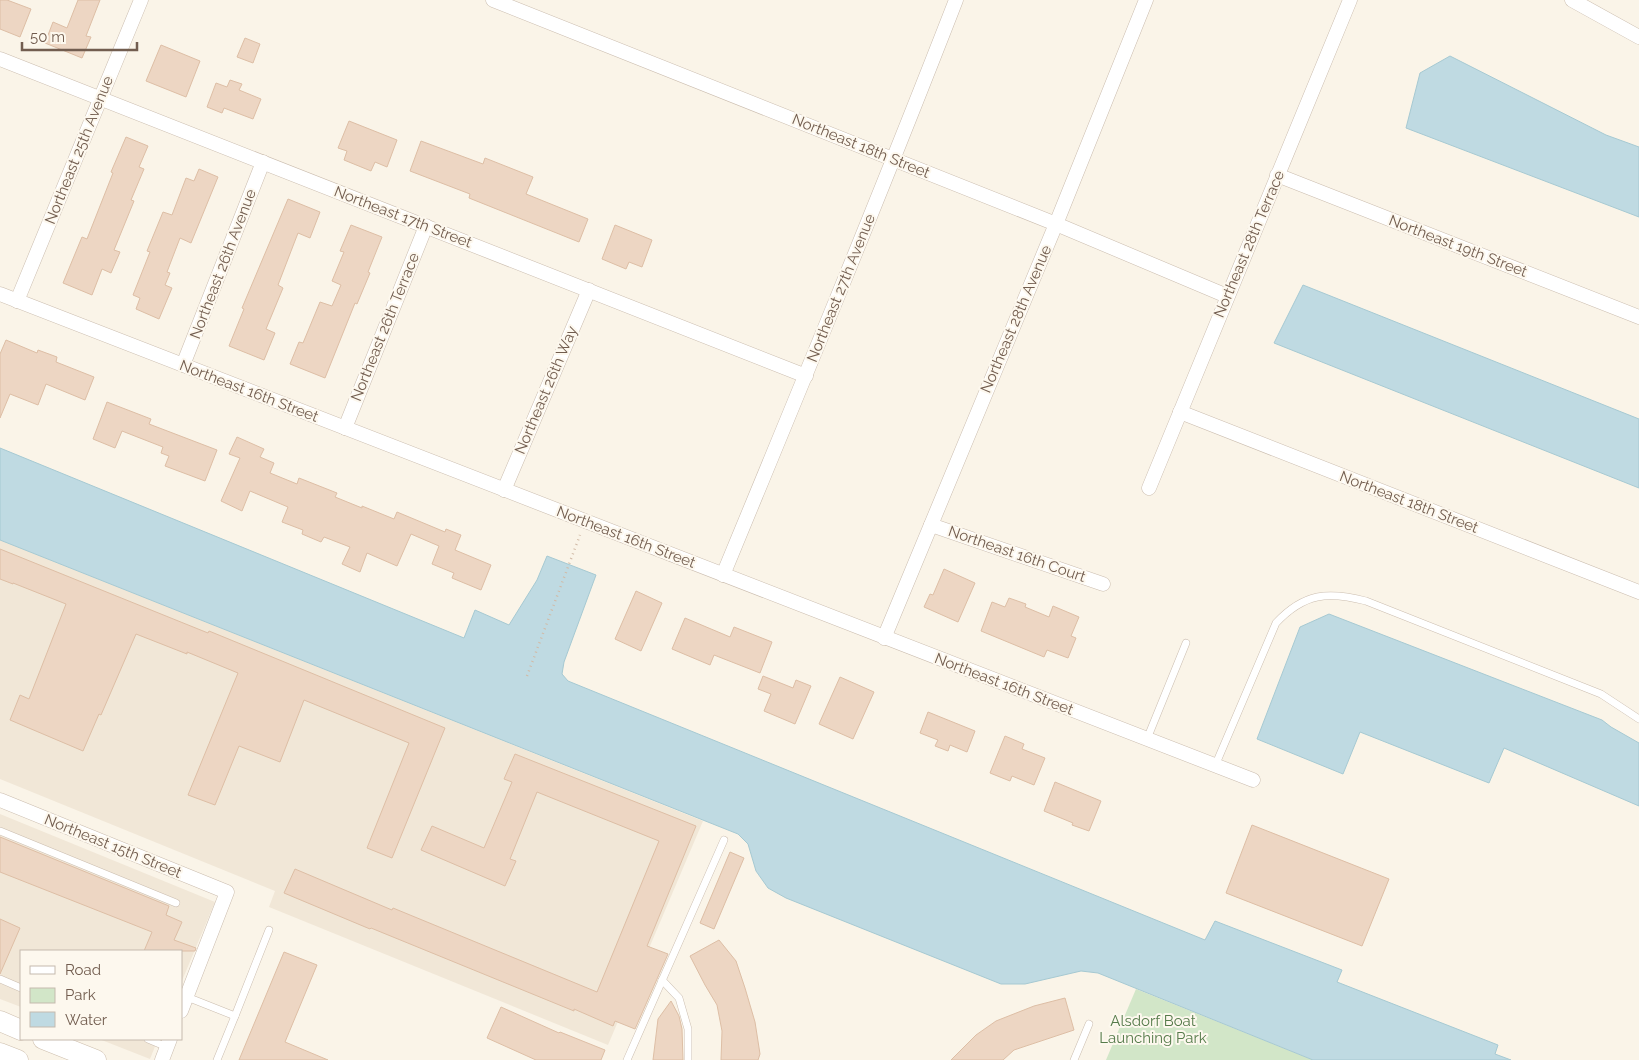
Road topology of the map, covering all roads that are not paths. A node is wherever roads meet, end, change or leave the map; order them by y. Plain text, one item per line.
1 (141, 0) edge
2 (492, 0) edge
3 (956, 0) edge
4 (1146, 0) edge
5 (1350, 0) edge
6 (1572, 0) edge
7 (1639, 37) edge
8 (0, 59) edge
9 (100, 98) junction
10 (894, 159) junction
11 (263, 162) junction
12 (1278, 175) junction
13 (1056, 224) junction
14 (426, 226) junction
15 (589, 290) junction
16 (0, 294) edge
17 (1227, 296) junction
18 (17, 300) junction
19 (1639, 317) edge
20 (183, 365) junction
21 (806, 376) junction
22 (1180, 412) junction
23 (345, 428) junction
24 (1149, 488) dead end
25 (504, 490) junction
26 (931, 525) junction
27 (723, 575) junction
28 (1102, 584) dead end
29 (1639, 592) edge
30 (884, 638) junction
31 (1186, 643) dead end
32 (1639, 719) edge
33 (1147, 739) junction
34 (1215, 766) junction
35 (1252, 780) dead end
36 (0, 800) edge
37 (0, 831) edge
38 (724, 840) dead end
39 (176, 903) dead end
40 (269, 930) dead end
41 (0, 979) edge
42 (662, 980) junction
43 (20, 988) edge
44 (187, 997) junction
45 (182, 1009) edge
46 (235, 1016) junction
47 (0, 1021) edge
48 (1089, 1024) dead end
49 (20, 1030) edge
50 (46, 1040) edge
51 (153, 1040) edge
52 (169, 1043) edge
53 (0, 1053) edge
54 (18, 1060) edge
55 (96, 1060) edge
56 (162, 1060) edge
57 (218, 1060) edge
58 (627, 1060) edge
59 (688, 1060) edge
60 (1074, 1060) edge

1 - 9 street, Northeast 25th Avenue
2 - 10 street, Northeast 18th Street
3 - 10 street, Northeast 27th Avenue
4 - 13 street, Northeast 28th Avenue
5 - 12 street, Northeast 28th Terrace
6 - 7 street
8 - 9 street, Northeast 17th Street
9 - 11 street, Northeast 17th Street
9 - 18 street, Northeast 25th Avenue
10 - 13 street, Northeast 18th Street
10 - 21 street, Northeast 27th Avenue
11 - 14 street, Northeast 17th Street
11 - 20 street, Northeast 26th Avenue
12 - 17 street, Northeast 28th Terrace
12 - 19 street, Northeast 19th Street
13 - 17 street, Northeast 18th Street
13 - 26 street, Northeast 28th Avenue
14 - 15 street, Northeast 17th Street
14 - 23 street, Northeast 26th Terrace
15 - 21 street, Northeast 17th Street
15 - 25 street, Northeast 26th Way
16 - 18 street, Northeast 16th Street
17 - 22 street, Northeast 28th Terrace
18 - 20 street, Northeast 16th Street
20 - 23 street, Northeast 16th Street
21 - 27 street, Northeast 27th Avenue
22 - 24 street, Northeast 28th Terrace
22 - 29 street, Northeast 18th Street
23 - 25 street, Northeast 16th Street
25 - 27 street, Northeast 16th Street
26 - 28 street, Northeast 16th Court
26 - 30 street, Northeast 28th Avenue
27 - 30 street, Northeast 16th Street
30 - 33 street, Northeast 16th Street
31 - 33 lane
32 - 34 lane
33 - 34 street, Northeast 16th Street
34 - 35 street, Northeast 16th Street
36 - 44 street, Northeast 15th Street
37 - 39 lane
38 - 42 lane
40 - 46 lane
41 - 43 lane
42 - 58 lane
42 - 59 lane
44 - 45 street
44 - 46 lane
46 - 57 lane
47 - 49 main road
48 - 60 lane
50 - 55 main road
51 - 52 lane
52 - 56 street
53 - 54 main road

